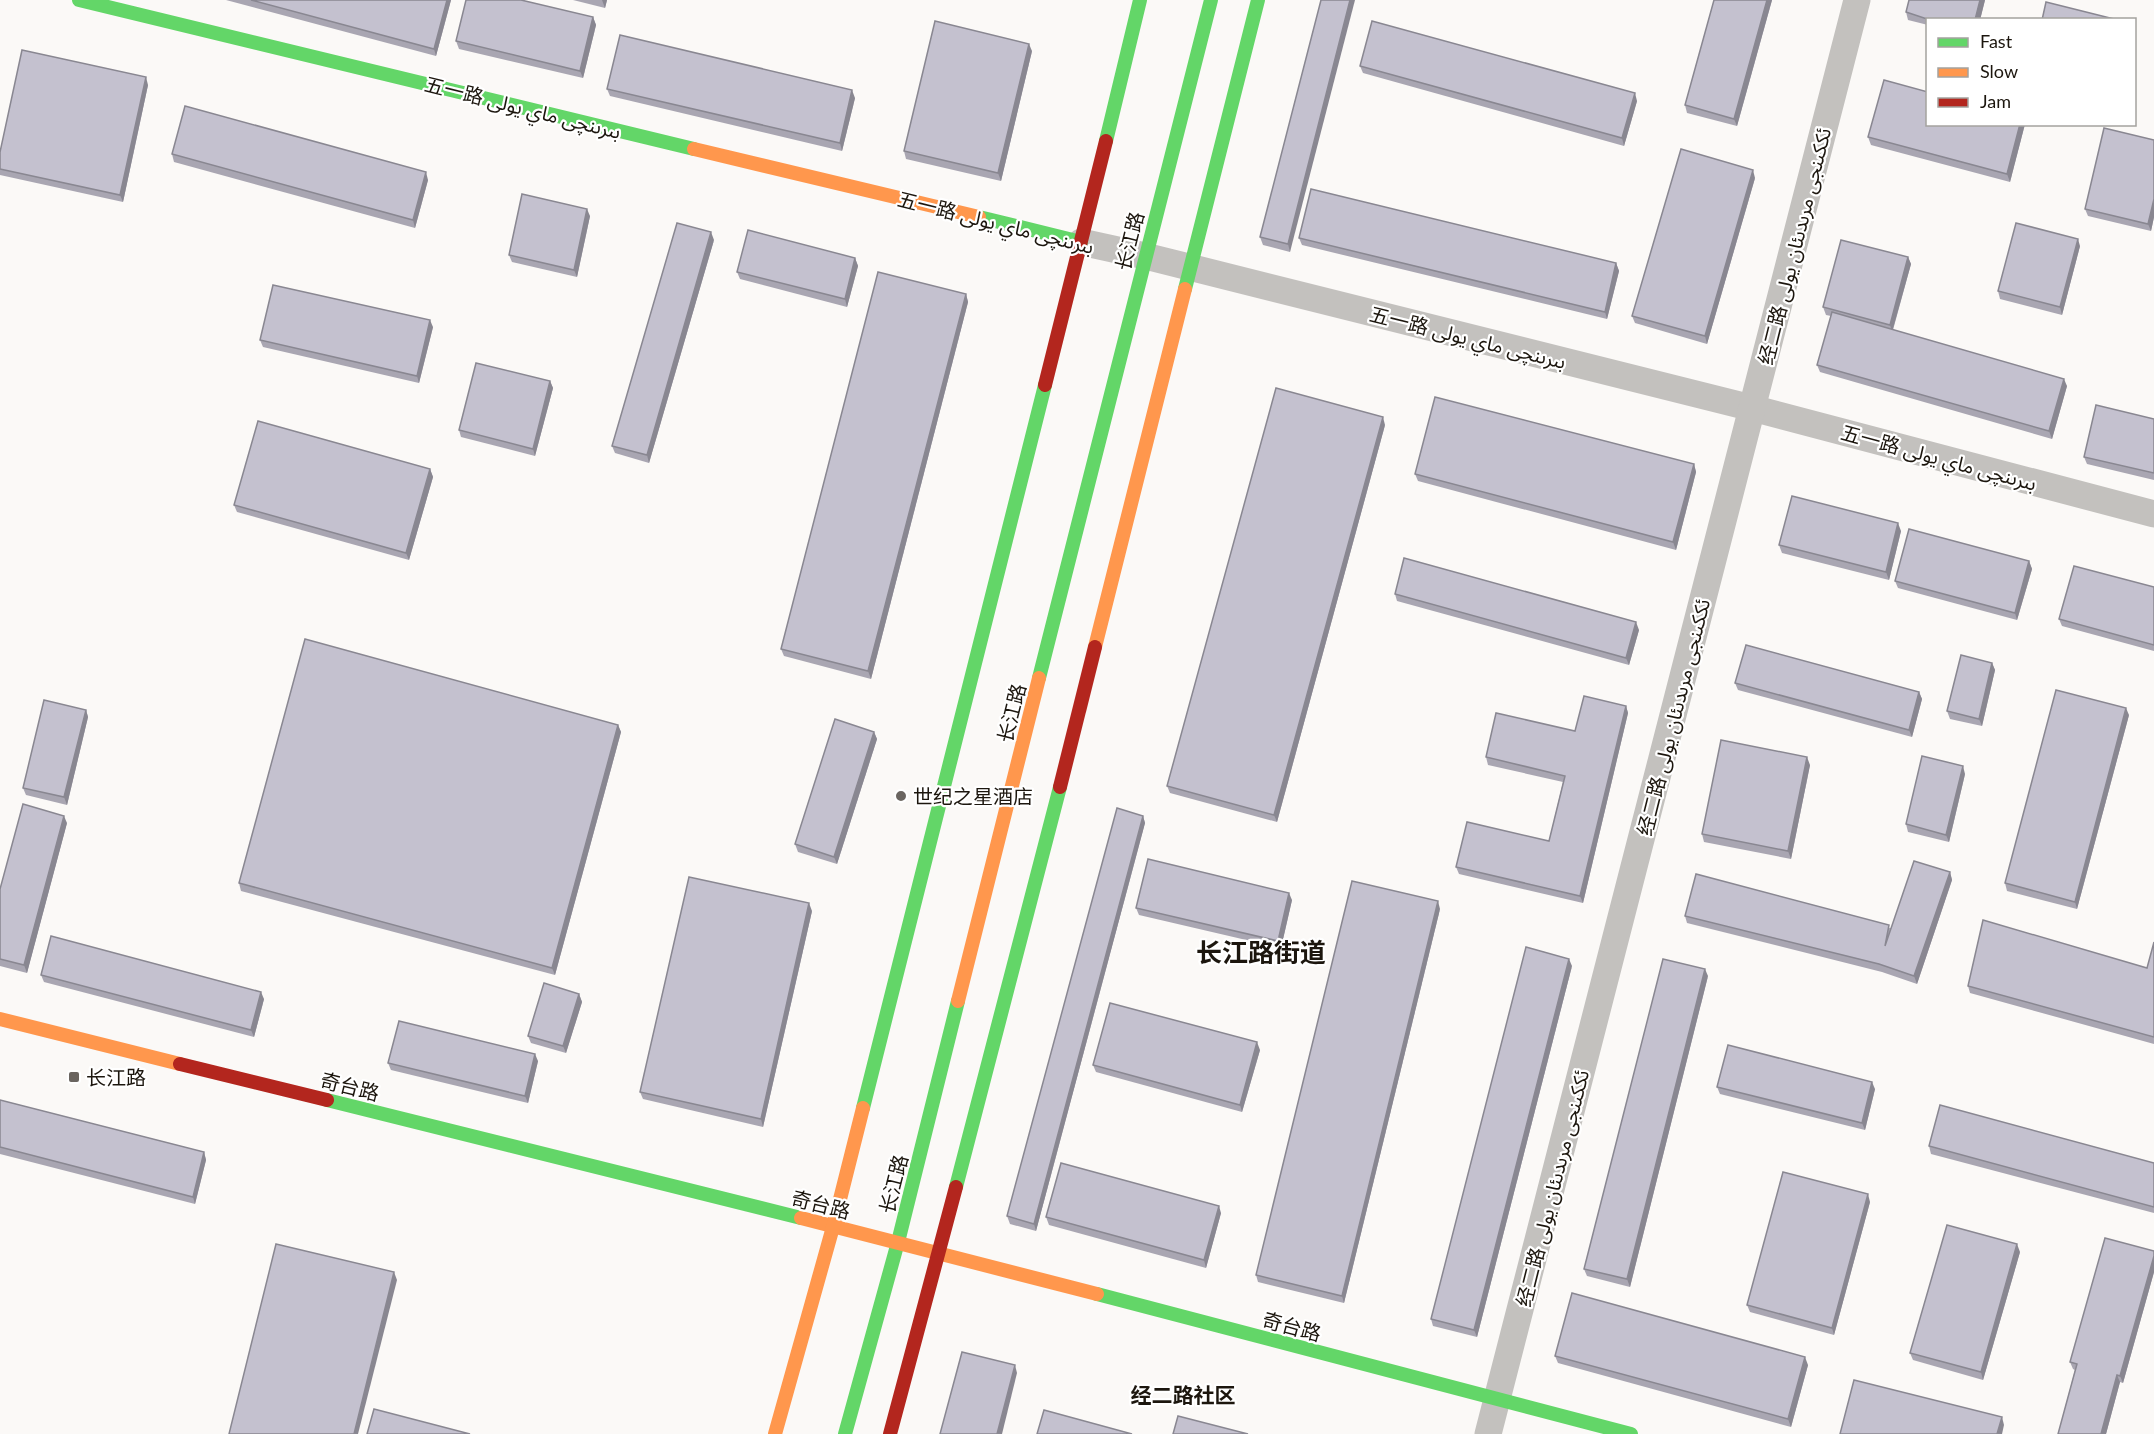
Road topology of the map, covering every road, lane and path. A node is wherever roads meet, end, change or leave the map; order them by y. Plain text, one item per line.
1 (79, 0) edge
2 (1140, 0) edge
3 (1211, 0) edge
4 (1258, 0) edge
5 (1857, 0) edge
6 (1081, 242) junction
7 (1145, 256) junction
8 (1190, 268) junction
9 (1752, 408) junction
10 (2154, 514) edge
11 (0, 1019) edge
12 (833, 1227) junction
13 (898, 1242) junction
14 (938, 1254) junction
15 (1497, 1400) junction
16 (775, 1434) edge
17 (846, 1434) edge
18 (890, 1434) edge
19 (1488, 1434) edge
20 (1631, 1434) edge

1 - 6 main road, 五一路 بىرىنچى ماي يولى
2 - 6 main road
3 - 7 main road, 长江路
4 - 8 main road
5 - 9 street, 经二路 ئككىنجى مرىدىئان يولى
6 - 7 street, 五一路 بىرىنچى ماي يولى
6 - 12 main road
7 - 8 street, 五一路 بىرىنچى ماي يولى
7 - 13 main road, 长江路
8 - 9 street, 五一路 بىرىنچى ماي يولى
8 - 14 main road
9 - 10 street, 五一路 بىرىنچى ماي يولى
9 - 15 street, 经二路 ئككىنجى مرىدىئان يولى
11 - 12 main road, 奇台路
12 - 13 main road, 奇台路
12 - 16 main road
13 - 14 main road, 奇台路
13 - 17 main road, 长江路
14 - 15 main road, 奇台路
14 - 18 main road
15 - 19 street, 经二路 ئككىنجى مرىدىئان يولى
15 - 20 main road, 奇台路

